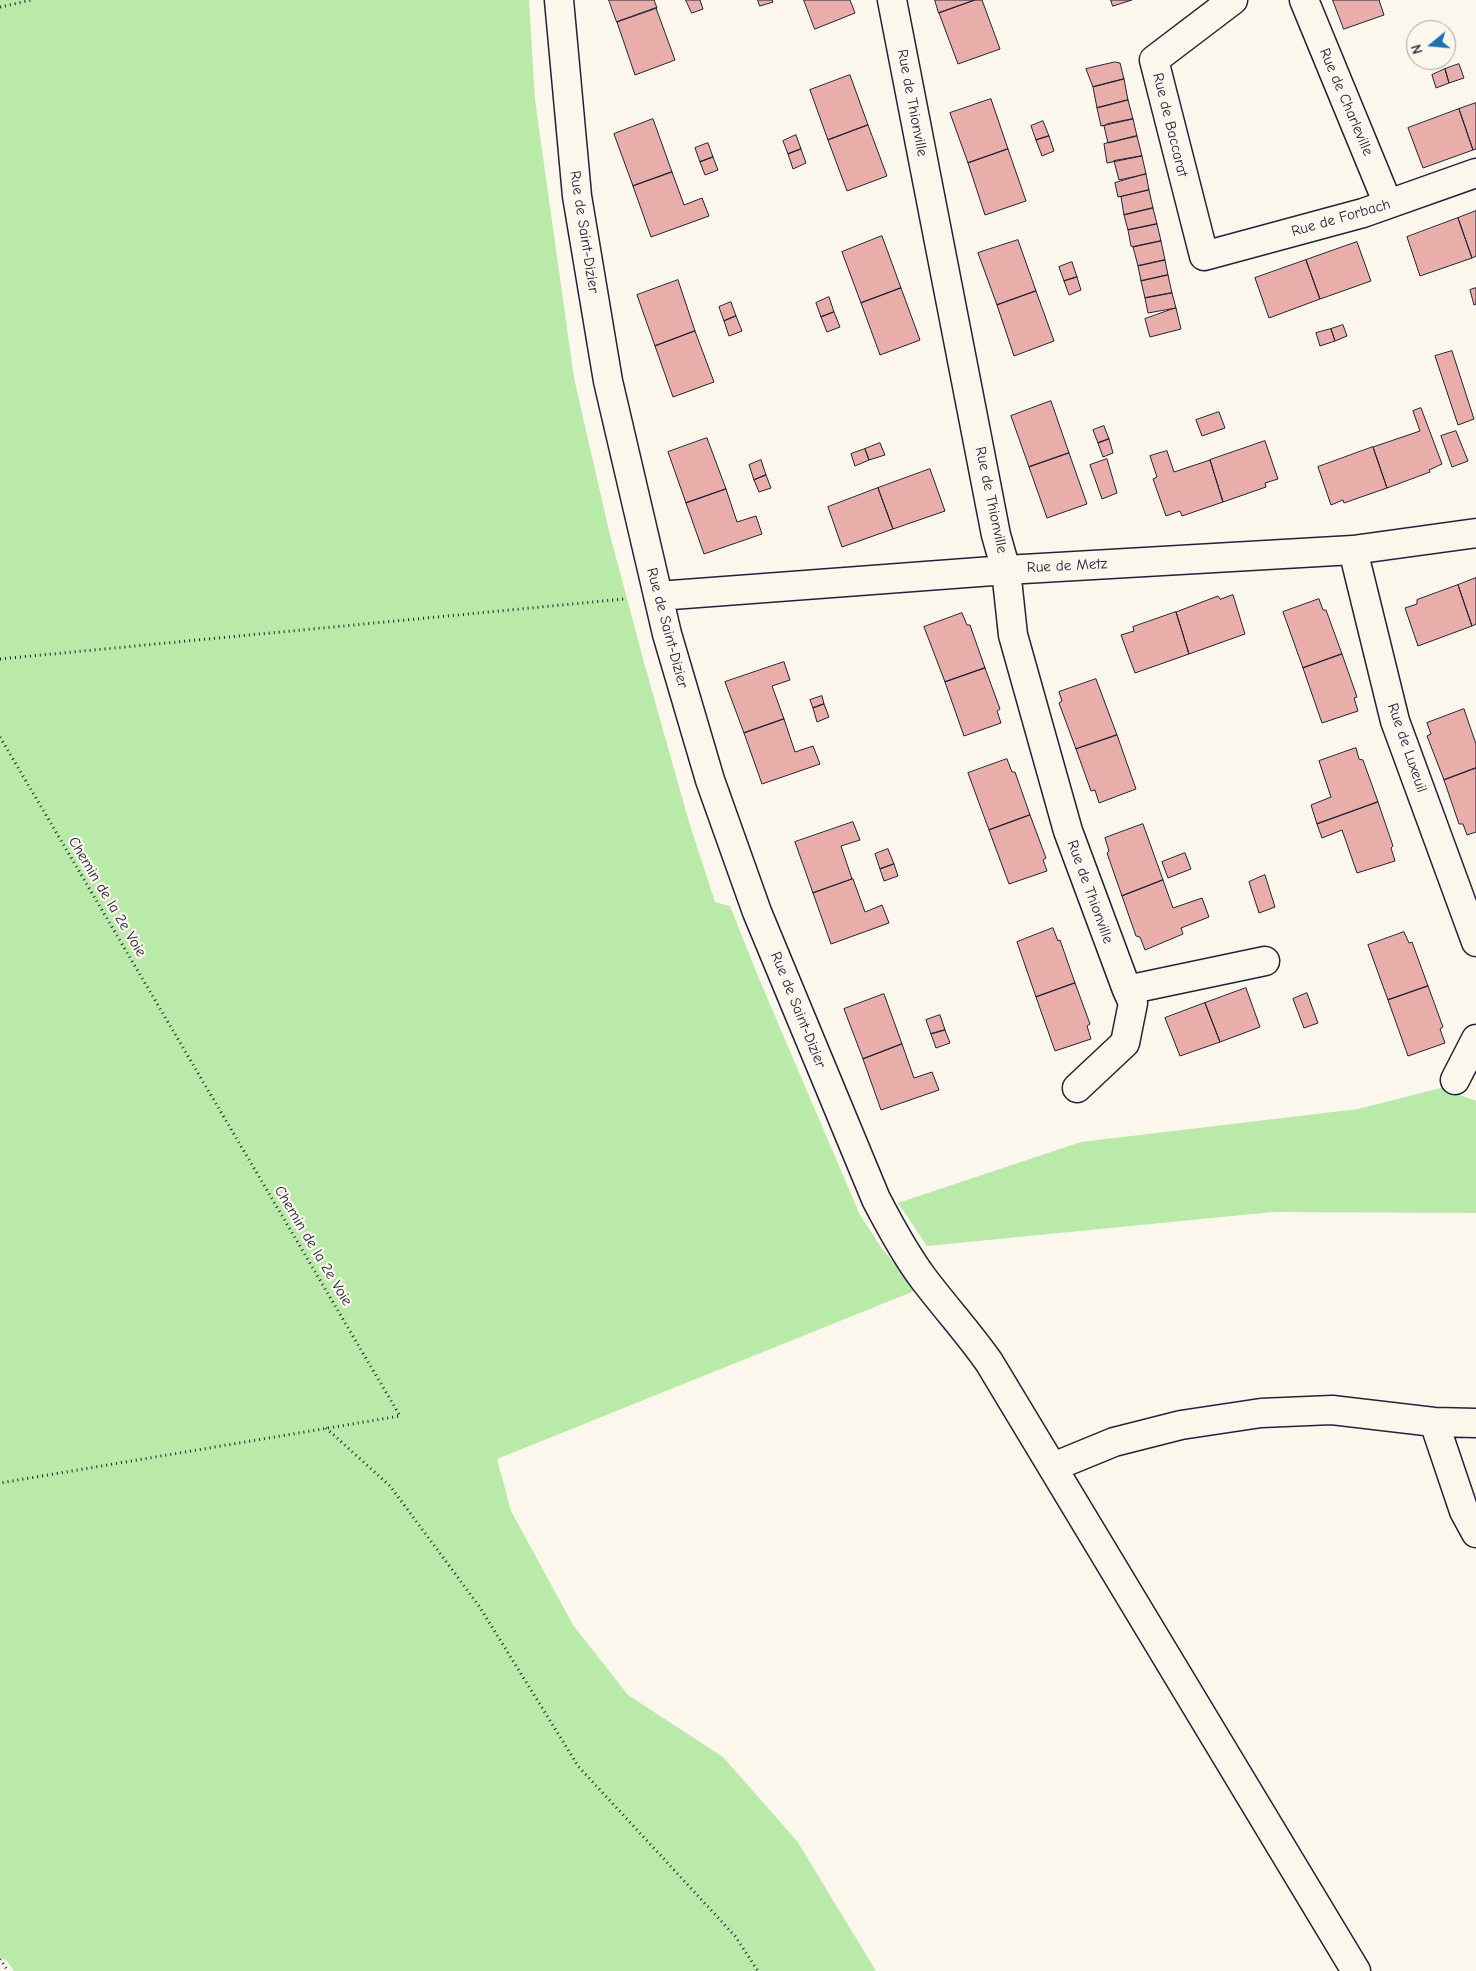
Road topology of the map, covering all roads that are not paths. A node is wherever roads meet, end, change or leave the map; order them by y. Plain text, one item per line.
1 (559, 0) edge
2 (892, 0) edge
3 (1233, 0) edge
4 (1304, 0) edge
5 (1476, 173) edge
6 (1388, 204) junction
7 (1204, 256) joint
8 (1476, 533) edge
9 (1353, 550) junction
10 (1006, 570) junction
11 (658, 596) junction
12 (1476, 942) edge
13 (1266, 961) dead end
14 (1127, 990) junction
15 (1476, 1039) edge
16 (1455, 1080) dead end
17 (1077, 1088) dead end
18 (1434, 1422) junction
19 (1476, 1423) edge
20 (1053, 1468) junction
21 (1476, 1533) edge
22 (1356, 1971) edge

1 - 11 street, Rue de Saint-Dizier
2 - 10 street, Rue de Thionville
3 - 7 street, Rue de Baccarat
4 - 6 street, Rue de Charleville
5 - 6 street, Rue de Forbach
6 - 7 street, Rue de Forbach
8 - 9 street, Rue de Metz
9 - 10 street, Rue de Metz
9 - 12 street, Rue de Luxeuil
10 - 11 street, Rue de Metz
10 - 14 street, Rue de Thionville
11 - 20 street, Rue de Saint-Dizier
13 - 14 street
14 - 17 street, Rue de Thionville
15 - 16 street
18 - 19 street
18 - 20 street
18 - 21 street
20 - 22 street, Rue de Saint-Dizier

